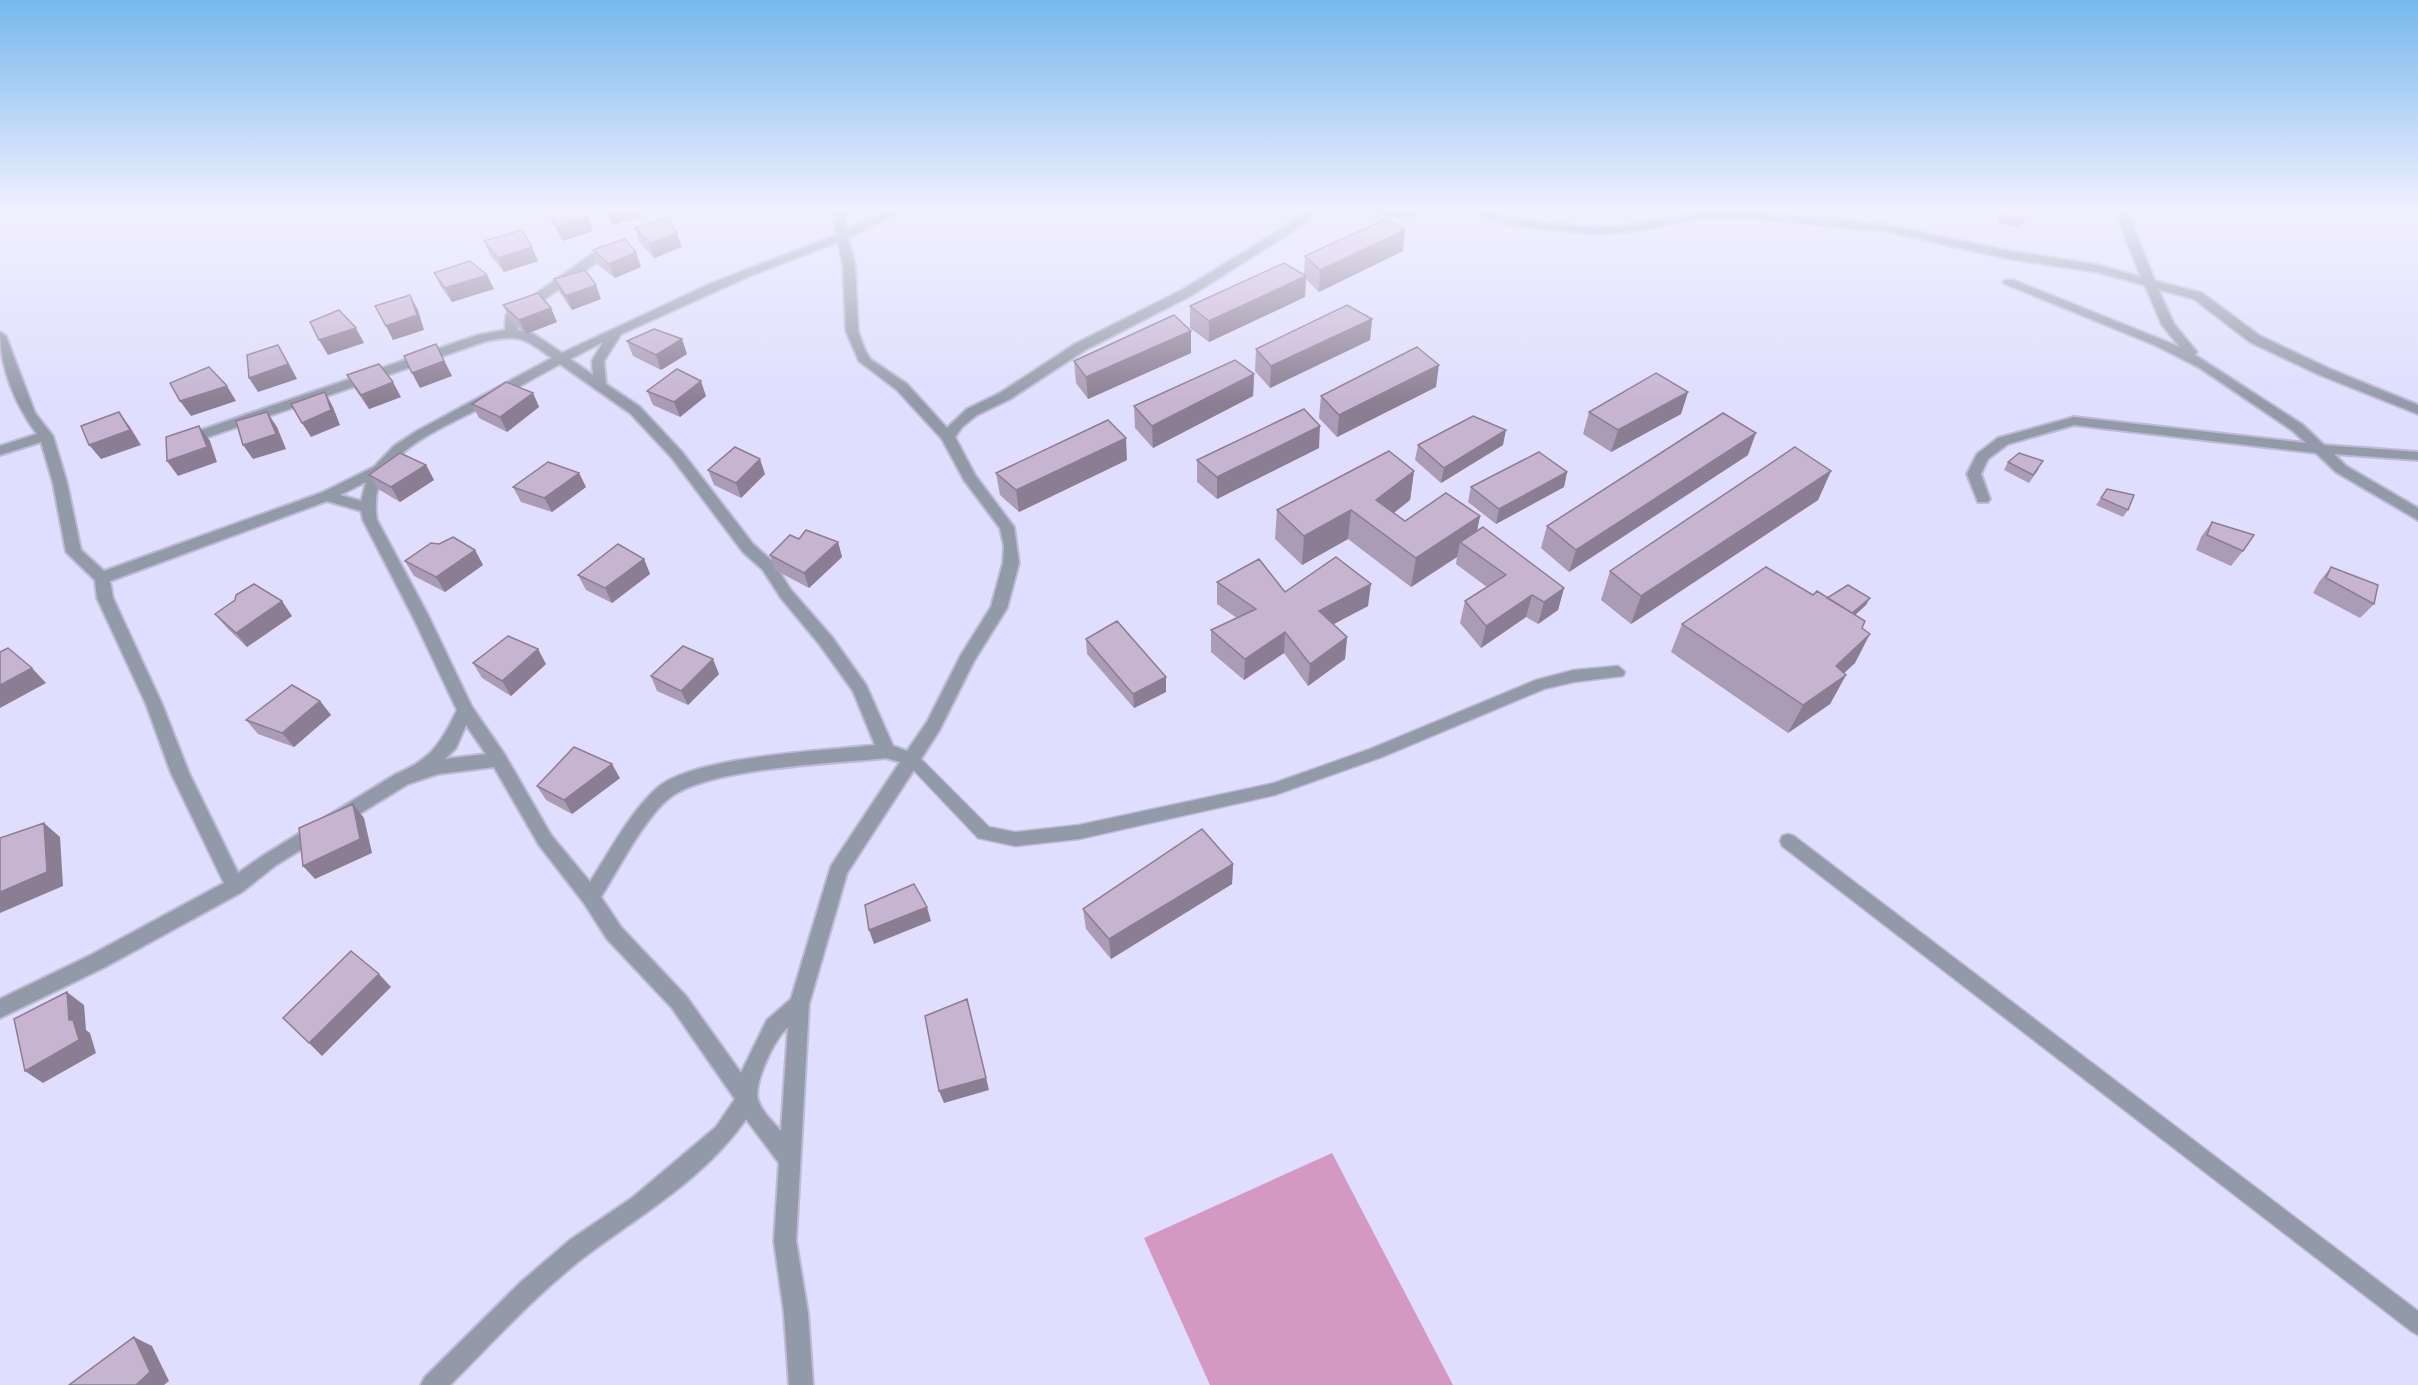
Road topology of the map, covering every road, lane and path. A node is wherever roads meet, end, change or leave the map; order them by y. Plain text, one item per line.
1 (573, 274) edge
2 (748, 274) edge
3 (849, 274) edge
4 (1217, 274) edge
5 (2117, 274) edge
6 (2145, 274) edge
7 (2148, 281) junction
8 (2009, 283) dead end
9 (513, 332) junction
10 (615, 333) junction
11 (0, 336) edge
12 (563, 359) junction
13 (2205, 365) junction
14 (600, 384) junction
15 (2418, 410) edge
16 (46, 436) junction
17 (948, 437) junction
18 (180, 442) edge
19 (2319, 448) junction
20 (0, 451) edge
21 (2418, 456) edge
22 (380, 470) junction
23 (326, 496) junction
24 (1983, 499) dead end
25 (367, 508) junction
26 (2418, 514) edge
27 (102, 578) junction
28 (1618, 672) dead end
29 (465, 710) junction
30 (886, 751) junction
31 (911, 759) junction
32 (499, 760) junction
33 (424, 769) junction
34 (1788, 841) dead end
35 (235, 886) junction
36 (591, 897) junction
37 (800, 1004) junction
38 (0, 1009) edge
39 (747, 1099) junction
40 (789, 1160) junction
41 (2418, 1324) edge
42 (433, 1385) edge
43 (801, 1385) edge

1 - 9 street
2 - 10 street
3 - 17 street
4 - 17 street
5 - 7 street
6 - 7 street
7 - 13 street
7 - 15 street
8 - 13 street
9 - 12 street
9 - 18 street
10 - 12 street
10 - 14 street
11 - 16 street
12 - 14 street
12 - 22 street
13 - 19 street
14 - 30 street
16 - 20 street
16 - 27 street
17 - 31 street
19 - 21 street
19 - 24 street
19 - 26 street
22 - 23 street
22 - 25 street
23 - 25 street
23 - 27 street
25 - 29 street
27 - 35 street
28 - 31 lane
29 - 32 street
29 - 33 street
30 - 31 street
30 - 36 street
31 - 37 street
32 - 33 street
32 - 36 street
33 - 35 street
34 - 41 lane
35 - 38 street
36 - 39 street
37 - 39 street
37 - 40 street
39 - 40 street
39 - 42 street
40 - 43 street

